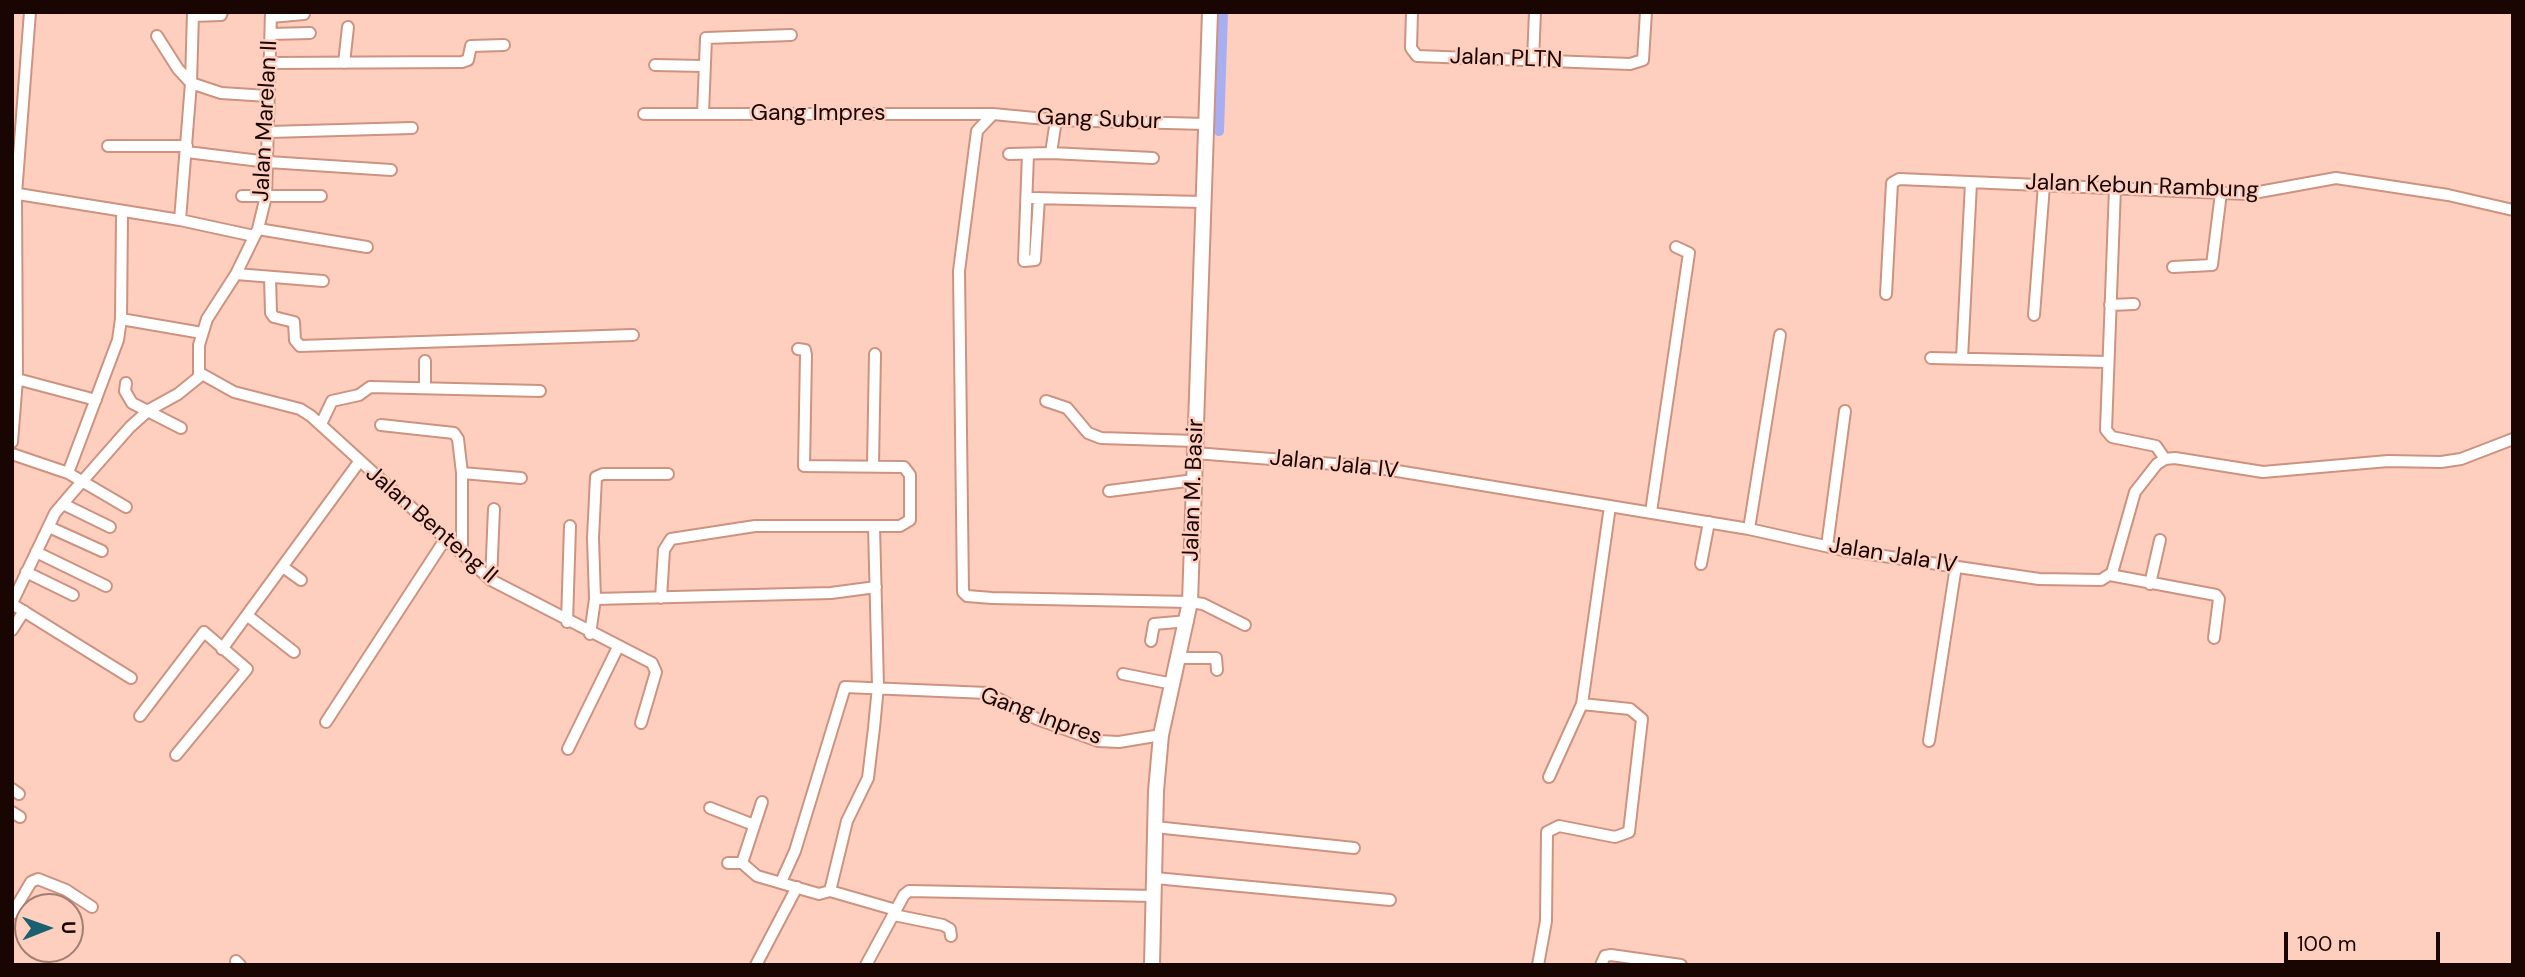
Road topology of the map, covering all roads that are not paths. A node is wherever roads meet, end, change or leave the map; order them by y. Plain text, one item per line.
1 (30, 12) edge
2 (222, 12) edge
3 (1210, 12) edge
4 (1412, 12) edge
5 (1535, 12) edge
6 (1646, 12) edge
7 (193, 14) edge
8 (271, 15) edge
9 (303, 15) dead end
10 (348, 27) dead end
11 (310, 33) dead end
12 (271, 34) junction
13 (157, 36) dead end
14 (791, 36) dead end
15 (504, 45) dead end
16 (1533, 61) junction
17 (270, 63) junction
18 (344, 63) junction
19 (655, 65) dead end
20 (703, 66) junction
21 (191, 83) junction
22 (268, 96) junction
23 (644, 114) dead end
24 (703, 114) junction
25 (993, 114) junction
26 (1056, 120) junction
27 (1205, 124) junction
28 (412, 128) dead end
29 (269, 132) junction
30 (108, 146) dead end
31 (187, 149) junction
32 (1051, 153) junction
33 (1028, 154) junction
34 (1009, 155) dead end
35 (1153, 158) dead end
36 (268, 162) junction
37 (391, 170) dead end
38 (1971, 183) junction
39 (2044, 185) junction
40 (2115, 188) junction
41 (2221, 193) junction
42 (14, 194) edge
43 (242, 196) dead end
44 (266, 196) junction
45 (321, 196) dead end
46 (1025, 198) junction
47 (1039, 198) junction
48 (1202, 202) junction
49 (2513, 210) edge
50 (122, 216) dead end
51 (180, 220) junction
52 (256, 233) junction
53 (367, 247) dead end
54 (1676, 247) dead end
55 (2174, 267) dead end
56 (236, 274) junction
57 (270, 277) junction
58 (323, 281) dead end
59 (1886, 294) dead end
60 (2110, 304) junction
61 (2134, 304) dead end
62 (2034, 315) dead end
63 (121, 319) junction
64 (202, 333) junction
65 (633, 335) dead end
66 (1780, 335) dead end
67 (798, 349) dead end
68 (875, 354) dead end
69 (1931, 358) dead end
70 (1962, 358) junction
71 (425, 361) dead end
72 (2108, 362) junction
73 (200, 373) junction
74 (17, 379) junction
75 (126, 383) dead end
76 (425, 388) junction
77 (540, 391) dead end
78 (96, 400) junction
79 (1046, 401) dead end
80 (149, 410) junction
81 (1845, 411) dead end
82 (321, 424) junction
83 (381, 425) dead end
84 (181, 428) dead end
85 (2513, 439) edge
86 (12, 442) edge
87 (1195, 447) junction
88 (12, 454) edge
89 (2165, 459) junction
90 (357, 464) junction
91 (873, 465) junction
92 (68, 473) junction
93 (462, 473) junction
94 (667, 474) dead end
95 (520, 478) dead end
96 (1194, 480) junction
97 (83, 481) junction
98 (1109, 491) dead end
99 (63, 504) junction
100 (1610, 506) junction
101 (126, 507) dead end
102 (494, 509) dead end
103 (1651, 512) junction
104 (1709, 522) junction
105 (569, 526) dead end
106 (874, 526) junction
107 (49, 527) junction
108 (110, 527) dead end
109 (1749, 529) junction
110 (446, 538) junction
111 (2160, 540) dead end
112 (1827, 546) junction
113 (102, 551) dead end
114 (36, 552) junction
115 (462, 553) junction
116 (1700, 564) dead end
117 (1956, 566) junction
118 (283, 567) junction
119 (26, 572) junction
120 (2110, 575) junction
121 (302, 580) dead end
122 (491, 580) junction
123 (2150, 584) junction
124 (106, 586) dead end
125 (876, 587) junction
126 (74, 594) dead end
127 (661, 598) junction
128 (595, 599) junction
129 (1191, 601) junction
130 (12, 603) edge
131 (24, 611) junction
132 (248, 616) junction
133 (1188, 621) junction
134 (567, 622) junction
135 (1245, 625) dead end
136 (12, 630) edge
137 (590, 634) junction
138 (2214, 638) dead end
139 (1151, 641) dead end
140 (618, 647) junction
141 (222, 649) junction
142 (294, 652) dead end
143 (1180, 658) junction
144 (1217, 670) dead end
145 (1123, 674) dead end
146 (131, 678) dead end
147 (1173, 684) junction
148 (878, 686) junction
149 (1582, 704) junction
150 (140, 716) dead end
151 (326, 722) dead end
152 (641, 723) dead end
153 (1161, 735) junction
154 (1929, 741) dead end
155 (568, 749) dead end
156 (176, 755) dead end
157 (1549, 777) dead end
158 (762, 802) dead end
159 (710, 808) dead end
160 (754, 825) junction
161 (1155, 827) junction
162 (1354, 848) dead end
163 (728, 863) dead end
164 (742, 863) junction
165 (1155, 878) junction
166 (781, 882) junction
167 (797, 887) junction
168 (830, 891) junction
169 (1154, 896) junction
170 (1390, 900) dead end
171 (92, 907) dead end
172 (895, 912) junction
173 (12, 914) edge
174 (951, 936) dead end
175 (756, 965) edge
176 (866, 965) edge
177 (1152, 965) edge
178 (1538, 965) edge
179 (1601, 965) edge
180 (1681, 965) edge

1 - 42 street
2 - 7 street
3 - 27 main road, Jalan M. Basir
4 - 16 street, Jalan PLTN
5 - 16 street
6 - 16 street, Jalan PLTN
7 - 21 street
8 - 9 street
8 - 12 street, Jalan Marelan II
10 - 18 street
11 - 12 street
12 - 17 street, Jalan Marelan II
13 - 21 street
14 - 20 street
15 - 18 street
17 - 18 street
17 - 22 street, Jalan Marelan II
19 - 20 street
20 - 24 street
21 - 22 street
21 - 31 street
22 - 29 street, Jalan Marelan II
23 - 24 street, Gang Impres
24 - 25 street, Gang Impres
25 - 26 street, Gang Subur
25 - 129 street
26 - 27 street, Gang Subur
26 - 32 street
27 - 48 main road, Jalan M. Basir
28 - 29 street
29 - 36 street, Jalan Marelan II
30 - 31 street
31 - 36 street
31 - 51 street
32 - 33 street
32 - 35 street
33 - 34 street
33 - 46 street
36 - 37 street
36 - 44 street, Jalan Marelan II
38 - 39 street, Jalan Kebun Rambung
38 - 59 street, Jalan Kebun Rambung
38 - 70 street
39 - 40 street, Jalan Kebun Rambung
39 - 62 street
40 - 41 street, Jalan Kebun Rambung
40 - 60 street
41 - 49 street, Jalan Kebun Rambung
41 - 55 street
42 - 51 street
42 - 74 street
43 - 44 street
44 - 45 street
44 - 52 street, Jalan Marelan II
46 - 47 street
46 - 47 street
47 - 48 street
48 - 87 main road, Jalan M. Basir
50 - 63 street
51 - 52 street
52 - 53 street
52 - 56 street, Jalan Marelan II
54 - 103 street
56 - 57 street
56 - 64 street, Jalan Marelan II
57 - 58 street
57 - 65 street
60 - 61 street
60 - 72 street
63 - 64 street
63 - 78 street
64 - 73 street, Jalan Marelan II
66 - 109 street
67 - 91 street
68 - 91 street
69 - 70 street
70 - 72 street
71 - 76 street
72 - 89 street
73 - 80 street
73 - 82 street, Jalan Benteng II
74 - 78 street
74 - 86 street
75 - 80 street
76 - 77 street
76 - 82 street
78 - 92 street
79 - 87 street, Jalan Jala IV
80 - 84 street
80 - 97 street
81 - 112 street
82 - 90 street, Jalan Benteng II
83 - 93 street
85 - 89 street
87 - 96 main road, Jalan M. Basir
87 - 100 street, Jalan Jala IV
88 - 92 street
89 - 120 street
90 - 110 street, Jalan Benteng II
90 - 118 street
91 - 106 street
92 - 97 street
93 - 95 street
93 - 115 street
94 - 128 street
96 - 98 street
96 - 129 main road, Jalan M. Basir
97 - 99 street
97 - 101 street
99 - 107 street
99 - 108 street
100 - 103 street, Jalan Jala IV
100 - 149 street
102 - 122 street
103 - 104 street, Jalan Jala IV
104 - 109 street, Jalan Jala IV
104 - 116 street
105 - 134 street
106 - 125 street
106 - 127 street
107 - 113 street
107 - 114 street
109 - 112 street, Jalan Jala IV
110 - 115 street, Jalan Benteng II
110 - 151 street
111 - 123 street
112 - 117 street, Jalan Jala IV
114 - 119 street
114 - 124 street
115 - 122 street, Jalan Benteng II
117 - 120 street, Jalan Jala IV
117 - 154 street
118 - 121 street
118 - 132 street
119 - 126 street
119 - 130 street
120 - 123 street
122 - 134 street, Jalan Benteng II
123 - 138 street
125 - 127 street
125 - 148 street
127 - 128 street
128 - 137 street
129 - 133 main road, Jalan M. Basir
129 - 135 street
130 - 131 street
131 - 136 street
131 - 146 street
132 - 141 street
132 - 142 street
133 - 139 street
133 - 143 main road, Jalan M. Basir
134 - 137 street, Jalan Benteng II
137 - 140 street, Jalan Benteng II
140 - 152 street, Jalan Benteng II
140 - 155 street
141 - 150 street
141 - 156 street
143 - 144 street
143 - 147 main road, Jalan M. Basir
145 - 147 street
147 - 153 main road, Jalan M. Basir
148 - 153 street, Gang Inpres
148 - 166 street, Gang Inpres
148 - 168 street
149 - 157 street
149 - 178 street
153 - 161 main road, Jalan M. Basir
158 - 160 street
159 - 160 street
160 - 164 street
161 - 162 street
161 - 165 main road, Jalan M. Basir
163 - 164 street
164 - 166 street
165 - 169 main road, Jalan M. Basir
165 - 170 street
166 - 167 street
167 - 168 street
167 - 175 street
168 - 172 street
169 - 172 street
169 - 177 main road, Jalan M. Basir
171 - 173 street
172 - 174 street
172 - 176 street
179 - 180 street

